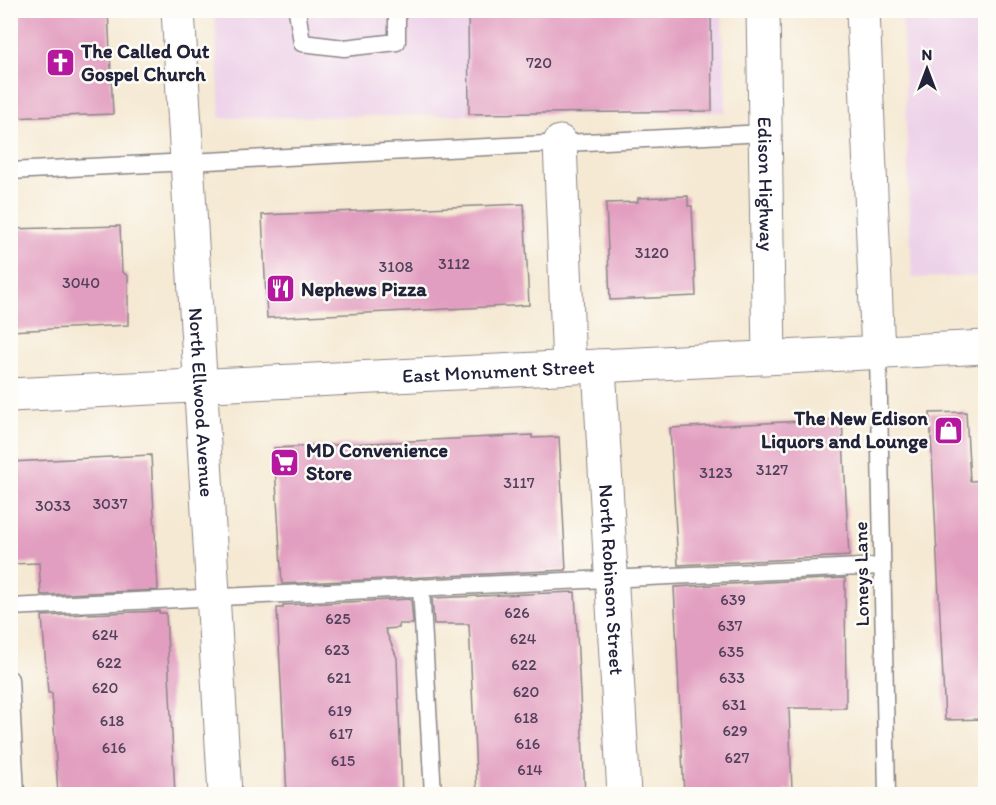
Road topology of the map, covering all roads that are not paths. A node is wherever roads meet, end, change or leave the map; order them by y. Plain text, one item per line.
1 (178, 10) edge
2 (297, 10) edge
3 (397, 10) edge
4 (763, 10) edge
5 (863, 10) edge
6 (765, 133) junction
7 (560, 142) junction
8 (188, 162) junction
9 (10, 171) edge
10 (986, 347) edge
11 (878, 353) junction
12 (769, 357) junction
13 (584, 367) junction
14 (200, 385) junction
15 (10, 395) edge
16 (882, 566) junction
17 (612, 579) junction
18 (421, 587) junction
19 (213, 596) junction
20 (10, 607) edge
21 (10, 679) edge
22 (16, 795) edge
23 (225, 795) edge
24 (433, 795) edge
25 (624, 795) edge
26 (887, 795) edge

1 - 8 main road, North Ellwood Avenue
2 - 3 lane
4 - 6 main road, Edison Highway
5 - 11 main road
6 - 7 lane
6 - 12 main road, Edison Highway
7 - 8 lane
7 - 13 main road, North Robinson Street
8 - 9 lane
8 - 14 main road, North Ellwood Avenue
10 - 11 main road, East Monument Street
11 - 12 main road, East Monument Street
11 - 16 lane, Loneys Lane
12 - 13 main road, East Monument Street
13 - 14 main road, East Monument Street
13 - 17 main road, North Robinson Street
14 - 15 main road, East Monument Street
14 - 19 main road, North Ellwood Avenue
16 - 17 lane
16 - 26 lane, Loneys Lane
17 - 18 lane
17 - 25 main road, North Robinson Street
18 - 19 lane
18 - 24 lane
19 - 20 lane
19 - 23 main road, North Ellwood Avenue
21 - 22 lane

